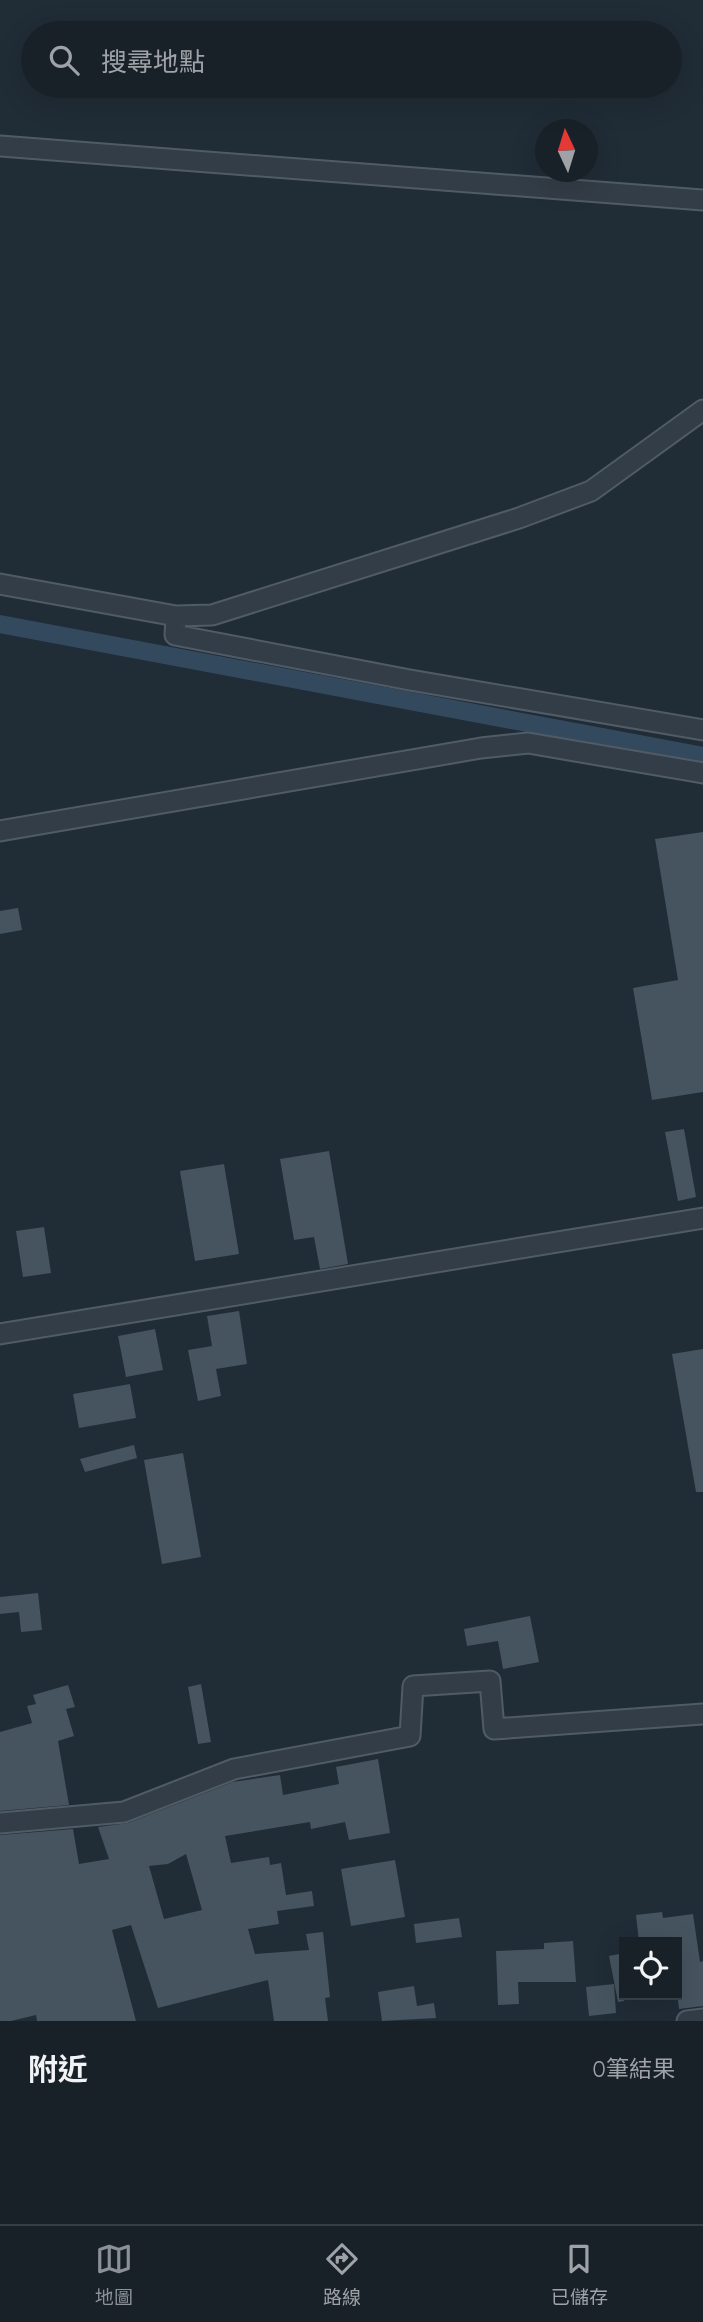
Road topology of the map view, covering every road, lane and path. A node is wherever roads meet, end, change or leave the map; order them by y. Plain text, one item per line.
1 (0, 146) edge
2 (703, 200) edge
3 (703, 410) edge
4 (0, 584) edge
5 (176, 616) junction
6 (703, 730) edge
7 (703, 773) edge
8 (0, 831) edge
9 (703, 1218) edge
10 (0, 1334) edge
11 (703, 1714) edge
12 (0, 1823) edge
13 (703, 2019) edge
14 (687, 2021) edge

1 - 2 street
3 - 5 street
4 - 5 street
5 - 6 street
7 - 8 street
9 - 10 street
11 - 12 street
13 - 14 street

